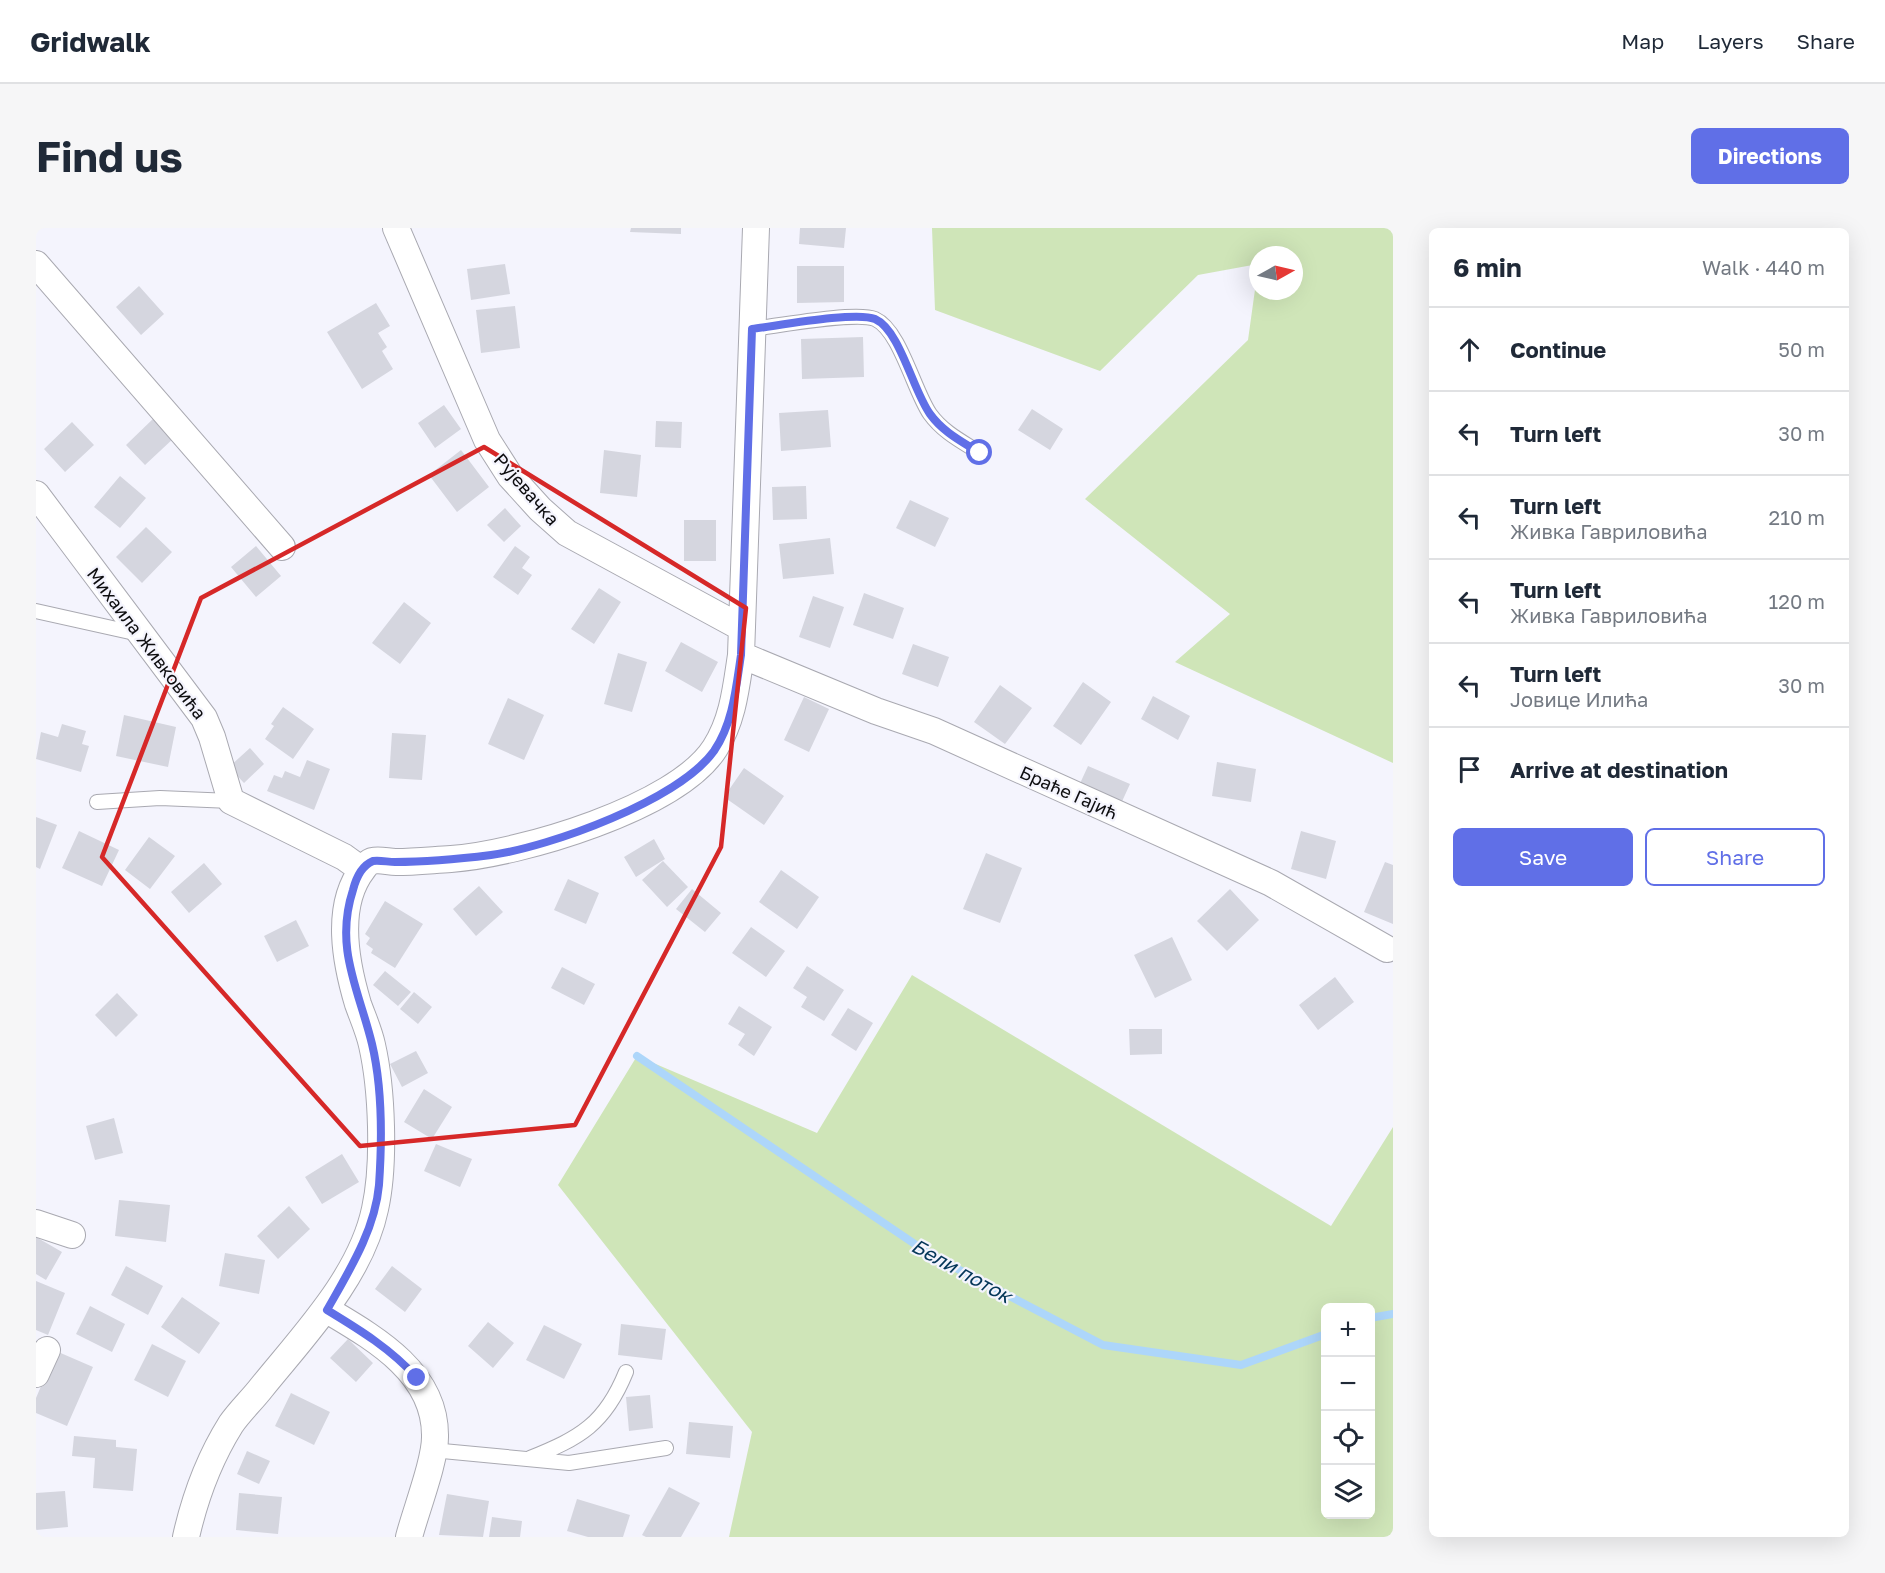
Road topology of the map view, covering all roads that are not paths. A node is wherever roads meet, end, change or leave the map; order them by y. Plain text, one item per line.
1 (396, 228) edge
2 (756, 228) edge
3 (36, 264) edge
4 (752, 329) junction
5 (980, 453) dead end
6 (36, 494) edge
7 (282, 547) dead end
8 (36, 610) edge
9 (742, 628) junction
10 (141, 635) junction
11 (741, 655) junction
12 (231, 801) junction
13 (98, 802) dead end
14 (362, 870) junction
15 (1387, 949) dead end
16 (36, 1223) edge
17 (72, 1235) dead end
18 (327, 1310) junction
19 (47, 1350) dead end
20 (626, 1372) dead end
21 (36, 1374) edge
22 (666, 1448) dead end
23 (432, 1450) junction
24 (525, 1460) junction
25 (186, 1537) edge
26 (410, 1537) edge

1 - 9 street, Рујевачка
2 - 4 street
3 - 7 street
4 - 5 lane
4 - 9 street
6 - 10 street, Михаила Живковића
8 - 10 lane
9 - 11 street
10 - 12 street, Михаила Живковића
11 - 14 street
11 - 15 street, Браће Гајић
12 - 13 lane
12 - 14 street
14 - 18 street
16 - 17 street
18 - 23 street
18 - 25 street
19 - 21 street
20 - 24 lane
22 - 24 lane
23 - 24 lane
23 - 26 street

